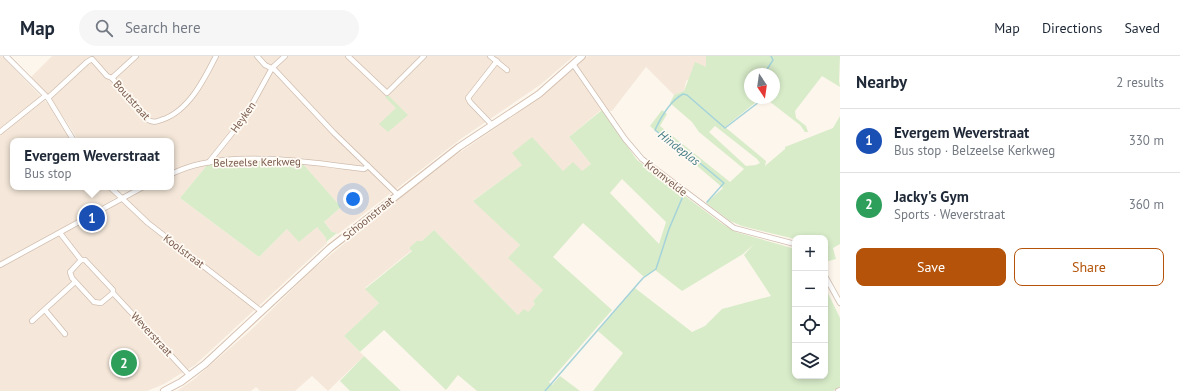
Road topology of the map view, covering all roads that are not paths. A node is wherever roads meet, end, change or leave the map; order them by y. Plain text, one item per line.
1 (6, 56) edge
2 (136, 56) edge
3 (216, 56) edge
4 (257, 56) edge
5 (285, 56) edge
6 (348, 56) edge
7 (424, 56) edge
8 (490, 56) edge
9 (582, 56) edge
10 (497, 61) junction
11 (573, 64) junction
12 (272, 68) junction
13 (507, 70) dead end
14 (112, 78) junction
15 (46, 97) junction
16 (492, 125) junction
17 (0, 132) edge
18 (72, 138) edge
19 (209, 162) junction
20 (368, 166) junction
21 (174, 173) edge
22 (113, 190) edge
23 (137, 190) edge
24 (397, 194) junction
25 (121, 198) junction
26 (60, 233) junction
27 (792, 243) edge
28 (81, 260) junction
29 (0, 265) edge
30 (828, 281) edge
31 (75, 282) junction
32 (114, 293) junction
33 (840, 303) edge
34 (45, 310) junction
35 (261, 311) junction
36 (32, 321) dead end
37 (66, 334) dead end
38 (190, 376) junction
39 (164, 391) edge

1 - 15 street
2 - 14 street
3 - 14 street, Boutstraat
4 - 12 street
5 - 12 street
6 - 7 street
8 - 10 street
9 - 11 street, Schoonstraat
10 - 13 street
10 - 16 street
11 - 16 street, Schoonstraat
11 - 27 street, Kromvelde
12 - 19 street, Heyken
12 - 20 street
14 - 15 street, Boutstraat
15 - 17 street
15 - 18 street
16 - 24 street, Schoonstraat
19 - 20 street, Belzeelse Kerkweg
19 - 21 street, Belzeelse Kerkweg
20 - 24 street
22 - 25 street, Koolstraat
23 - 25 street
24 - 35 street, Schoonstraat
25 - 26 street
25 - 35 street, Koolstraat
26 - 28 street, Weverstraat
26 - 29 street
28 - 31 street
28 - 32 street, Weverstraat
30 - 33 street
31 - 32 street
31 - 34 street
32 - 38 street, Weverstraat
34 - 36 street
34 - 37 street
35 - 38 street, Schoonstraat
38 - 39 street, Schoonstraat

